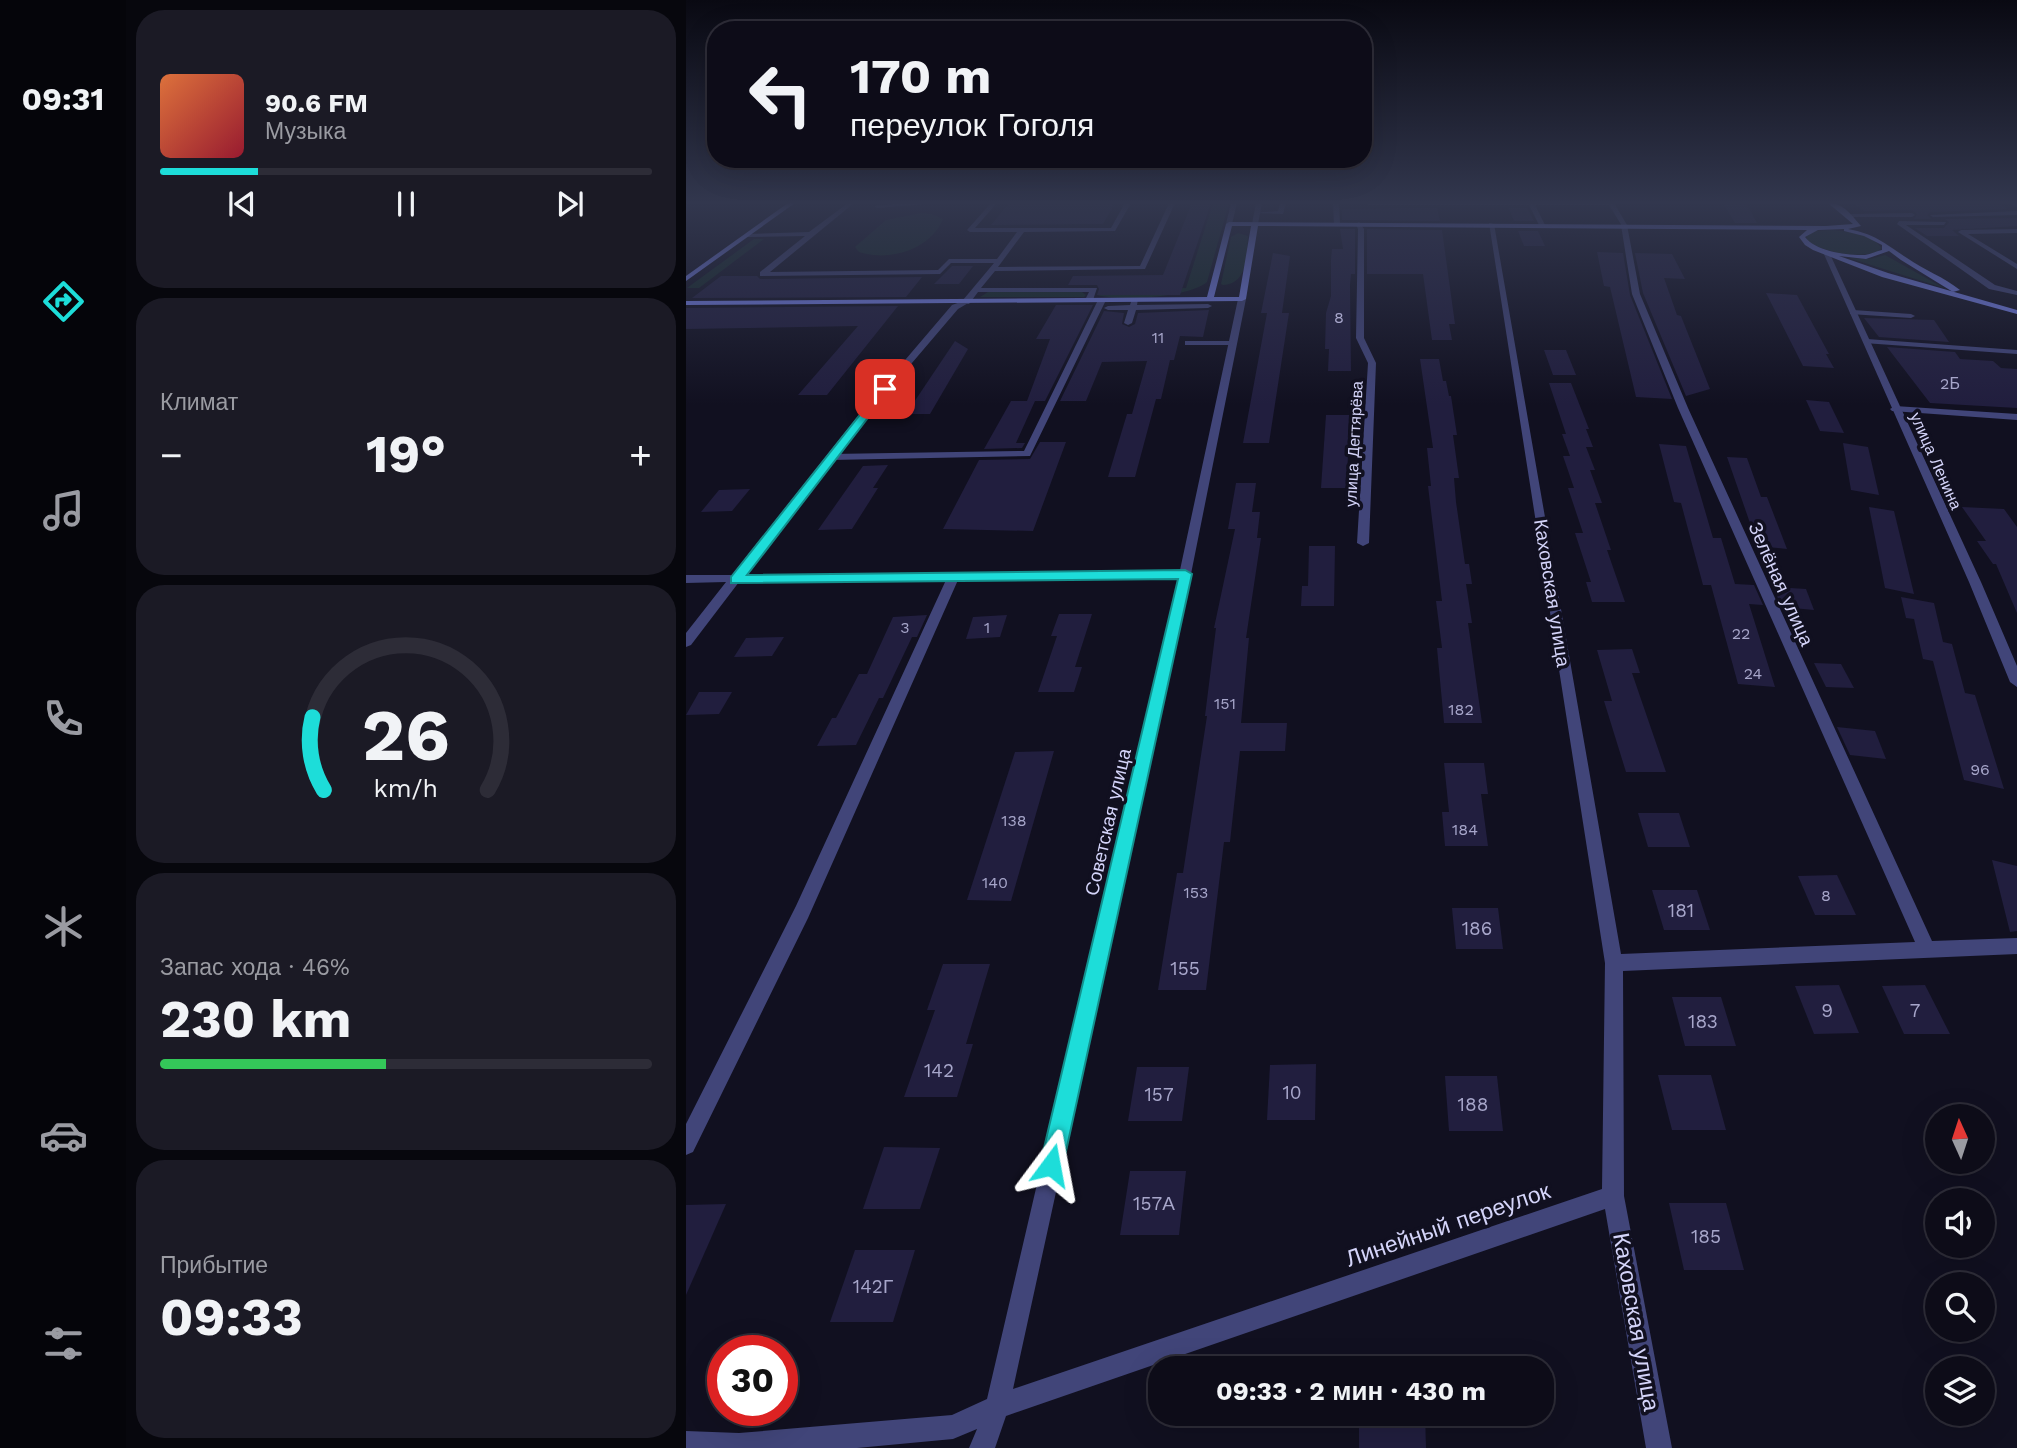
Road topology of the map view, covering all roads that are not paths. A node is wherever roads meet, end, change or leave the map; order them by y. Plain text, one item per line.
1 (767, 271) edge
2 (941, 271) edge
3 (992, 271) edge
4 (1217, 271) edge
5 (1247, 271) edge
6 (1361, 271) edge
7 (1499, 271) edge
8 (1632, 271) edge
9 (1834, 271) edge
10 (1874, 271) edge
11 (1925, 271) edge
12 (1968, 271) edge
13 (975, 290) junction
14 (2017, 293) edge
15 (1242, 299) junction
16 (1089, 300) junction
17 (966, 302) junction
18 (686, 303) edge
19 (1209, 303) junction
20 (1105, 304) junction
21 (1134, 304) junction
22 (1999, 307) junction
23 (1853, 312) junction
24 (2017, 312) edge
25 (1912, 316) dead end
26 (1128, 323) dead end
27 (1867, 341) junction
28 (1188, 343) dead end
29 (1233, 343) junction
30 (2017, 352) edge
31 (1895, 408) junction
32 (2017, 417) edge
33 (831, 457) junction
34 (1363, 543) dead end
35 (1185, 574) junction
36 (953, 578) junction
37 (686, 579) edge
38 (736, 580) junction
39 (686, 642) edge
40 (2017, 682) edge
41 (2017, 946) edge
42 (1928, 951) junction
43 (1614, 963) junction
44 (686, 1145) edge
45 (1613, 1196) junction
46 (997, 1407) junction
47 (686, 1444) edge
48 (982, 1448) edge
49 (1659, 1448) edge

1 - 2 street
3 - 13 street
4 - 19 main road
5 - 15 main road, Советская улица
6 - 34 street, улица Дегтярёва
7 - 43 street, Каховская улица
8 - 42 street, Зелёная улица
9 - 23 street, улица Ленина
10 - 22 main road
11 - 22 main road
12 - 14 street
13 - 16 street
13 - 17 street
15 - 19 main road
15 - 29 street, Советская улица
16 - 17 main road
16 - 20 main road
17 - 18 main road
17 - 33 street
19 - 21 street
20 - 21 street
20 - 33 street
21 - 26 street
22 - 24 main road
23 - 25 street
23 - 27 street, улица Ленина
27 - 30 street
27 - 31 street, улица Ленина
28 - 29 street
29 - 35 street, Советская улица
31 - 32 street
31 - 40 street, улица Ленина
33 - 38 street
35 - 36 street
35 - 46 street, Советская улица
36 - 38 street
36 - 44 street
37 - 38 street
38 - 39 street
41 - 42 street
42 - 43 street
43 - 45 street
45 - 46 street, Линейный переулок
45 - 49 street, Каховская улица
46 - 47 street, Линейный переулок
46 - 48 street, Советская улица

